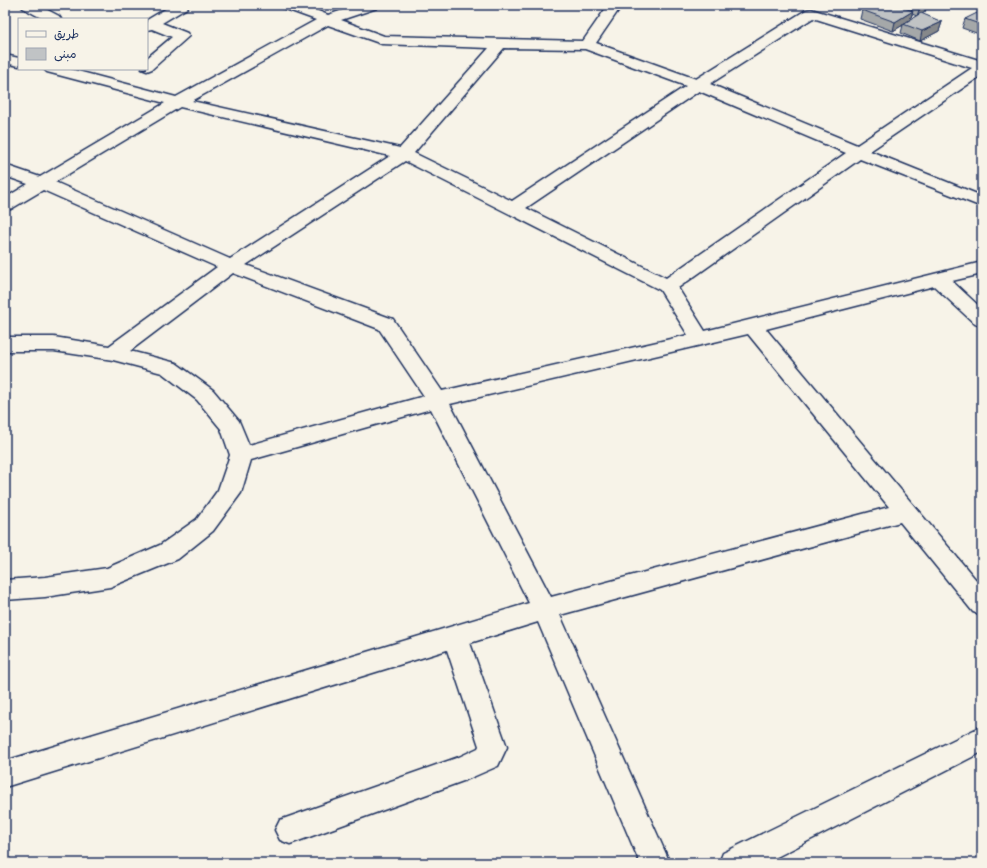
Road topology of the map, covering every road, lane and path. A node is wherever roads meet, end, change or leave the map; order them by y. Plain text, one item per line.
1 (28, 5) edge
2 (182, 5) edge
3 (372, 5) edge
4 (615, 5) edge
5 (828, 5) edge
6 (294, 6) edge
7 (811, 12) junction
8 (52, 18) edge
9 (326, 20) junction
10 (150, 25) edge
11 (500, 44) junction
12 (587, 45) junction
13 (5, 59) edge
14 (18, 62) edge
15 (148, 65) edge
16 (982, 67) edge
17 (70, 70) edge
18 (137, 74) edge
19 (698, 85) junction
20 (178, 102) junction
21 (858, 152) junction
22 (404, 154) junction
23 (5, 170) edge
24 (42, 183) junction
25 (982, 202) edge
26 (5, 205) edge
27 (513, 209) junction
28 (231, 266) junction
29 (982, 268) edge
30 (939, 280) junction
31 (667, 286) junction
32 (982, 320) edge
33 (753, 326) junction
34 (700, 338) junction
35 (5, 344) edge
36 (113, 354) junction
37 (437, 400) junction
38 (241, 455) junction
39 (905, 512) junction
40 (5, 590) edge
41 (982, 605) edge
42 (545, 609) junction
43 (455, 636) junction
44 (982, 738) edge
45 (5, 774) edge
46 (290, 830) dead end
47 (655, 863) edge
48 (734, 863) edge

1 - 8 street
2 - 10 street
3 - 9 street
4 - 12 street
5 - 7 street
6 - 9 street
7 - 16 street
7 - 19 street
9 - 11 street
9 - 20 street
10 - 15 street
11 - 12 street
11 - 22 street
12 - 19 street
13 - 14 street
16 - 21 street
17 - 18 street
18 - 20 street
19 - 21 street
19 - 27 street
20 - 22 street
20 - 24 street
21 - 25 street
21 - 31 street
22 - 27 street
22 - 28 street
23 - 24 street
24 - 26 street
24 - 28 street
27 - 31 street
28 - 36 street
28 - 37 street
29 - 30 street
30 - 32 street
30 - 33 street
31 - 34 street
33 - 34 street
33 - 39 street
34 - 37 street
35 - 36 street
36 - 38 street
37 - 38 street
37 - 42 street
38 - 40 street
39 - 41 street
39 - 42 street
42 - 43 street
42 - 47 street
43 - 45 street
43 - 46 street
44 - 48 street

